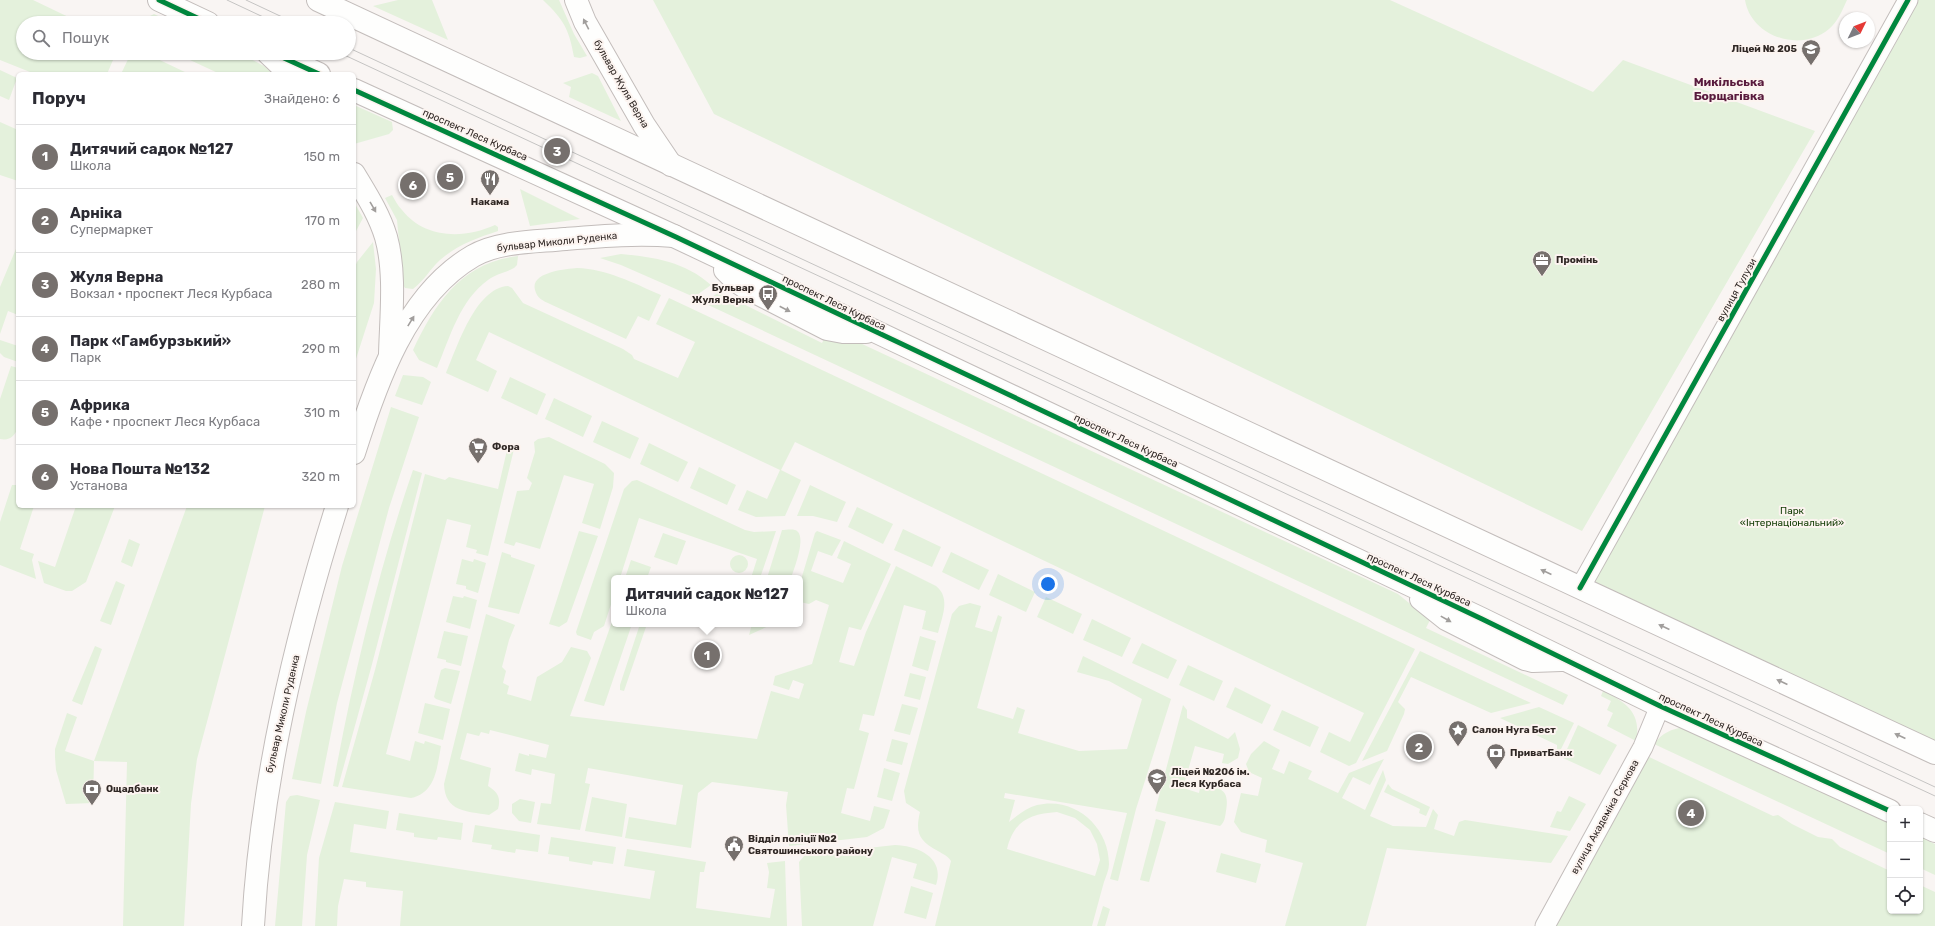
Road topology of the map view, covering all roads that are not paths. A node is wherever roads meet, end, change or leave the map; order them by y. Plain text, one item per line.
1 (159, 0) edge
2 (318, 0) edge
3 (576, 0) edge
4 (1908, 0) edge
5 (193, 16) edge
6 (352, 16) edge
7 (356, 18) edge
8 (275, 60) edge
9 (288, 60) edge
10 (288, 72) edge
11 (315, 72) edge
12 (356, 91) edge
13 (671, 165) junction
14 (356, 177) edge
15 (676, 237) junction
16 (390, 354) junction
17 (356, 448) edge
18 (336, 508) edge
19 (1580, 588) junction
20 (1660, 706) junction
21 (1935, 753) edge
22 (1887, 810) edge
23 (1923, 825) edge
24 (1935, 831) edge
25 (253, 926) edge
26 (1545, 926) edge

1 - 5 main road
2 - 6 main road
13 -> 3 main road, бульвар Жуля Верна
4 - 19 street, вулиця Тулузи
7 - 13 main road
8 - 10 main road
9 - 11 main road
12 - 15 main road, проспект Леся Курбаса
19 -> 13 main road
14 -> 16 main road, бульвар Миколи Руденка
16 -> 15 main road, бульвар Миколи Руденка
15 -> 20 main road, проспект Леся Курбаса
16 - 17 main road, бульвар Миколи Руденка
18 - 25 main road, бульвар Миколи Руденка
21 -> 19 main road
20 - 22 main road, проспект Леся Курбаса
20 - 26 street, вулиця Академіка Сєркова
23 - 24 main road

